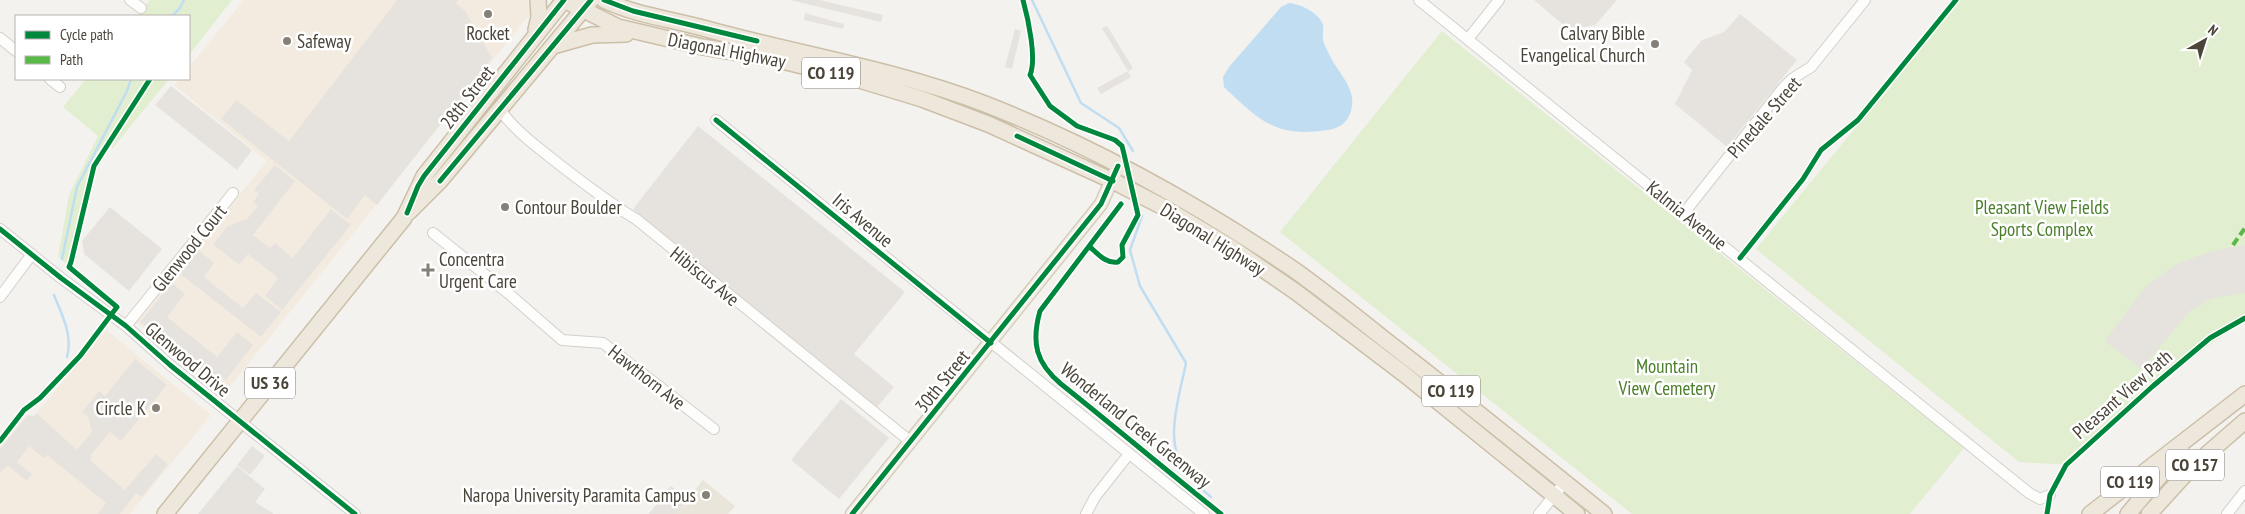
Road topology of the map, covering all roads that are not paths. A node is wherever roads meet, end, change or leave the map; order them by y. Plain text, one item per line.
1 (130, 0) edge
2 (538, 0) edge
3 (564, 0) edge
4 (604, 0) edge
5 (633, 0) edge
6 (1419, 0) edge
7 (1499, 0) edge
8 (1865, 0) edge
9 (586, 5) edge
10 (140, 8) dead end
11 (701, 27) junction
12 (640, 33) junction
13 (534, 35) junction
14 (0, 38) edge
15 (1468, 39) junction
16 (553, 46) junction
17 (15, 50) edge
18 (51, 80) edge
19 (60, 87) dead end
20 (500, 110) junction
21 (716, 120) dead end
22 (1118, 166) junction
23 (1113, 181) junction
24 (233, 193) dead end
25 (408, 213) junction
26 (1684, 213) junction
27 (0, 229) edge
28 (432, 233) dead end
29 (32, 254) junction
30 (0, 297) edge
31 (1336, 301) junction
32 (1326, 314) junction
33 (126, 326) junction
34 (991, 343) junction
35 (2245, 394) edge
36 (2216, 416) junction
37 (2245, 420) edge
38 (239, 421) junction
39 (714, 429) dead end
40 (911, 442) junction
41 (1129, 454) junction
42 (1565, 482) junction
43 (2245, 491) edge
44 (2050, 495) dead end
45 (1554, 496) junction
46 (857, 512) edge
47 (165, 514) edge
48 (355, 514) edge
49 (1086, 514) edge
50 (1204, 514) edge
51 (1539, 514) edge
52 (1577, 514) edge
53 (1604, 514) edge
54 (2090, 514) edge
55 (2128, 514) edge
56 (2149, 514) edge
57 (2227, 514) edge

1 - 10 street
2 - 13 highway
3 - 9 highway, Diagonal Highway
3 - 13 highway, 28th Street / US 36
4 - 11 highway, Diagonal Highway / CO 119
5 - 11 highway
6 - 15 street, Kalmia Avenue
7 - 15 street
8 - 26 street, Pinedale Street
9 - 12 highway, Diagonal Highway
9 - 16 highway, 28th Street / US 36
11 - 22 highway, Diagonal Highway / CO 119
12 - 16 highway, CO 119
12 - 23 highway, Diagonal Highway / CO 119
13 - 25 highway, 28th Street / US 36
14 - 17 street
15 - 26 street, Kalmia Avenue
16 - 20 highway, 28th Street / US 36
18 - 19 street
20 - 25 highway, 28th Street / US 36
20 - 40 street, Hibiscus Ave
21 - 34 street, Iris Avenue
22 - 23 main road, 30th Street
22 - 31 highway, Diagonal Highway / CO 119
23 - 32 highway, Diagonal Highway / CO 119
23 - 34 main road, 30th Street
24 - 33 street, Glenwood Court
25 - 38 highway, 28th Street / US 36
26 - 44 street, Kalmia Avenue
27 - 29 street, Glenwood Drive
28 - 39 street, Hawthorn Ave
29 - 30 street
29 - 33 street, Glenwood Drive
31 - 32 highway
31 - 42 highway, Diagonal Highway / CO 119
32 - 45 highway, Diagonal Highway / CO 119
33 - 38 street, Glenwood Drive
34 - 40 main road, 30th Street
34 - 41 street, Iris Avenue
35 - 36 highway, CO 119
36 - 54 highway, CO 119
36 - 55 highway, CO 157
37 - 56 highway, CO 157
38 - 47 highway, 28th Street / US 36
38 - 48 street, Glenwood Drive
40 - 46 main road, 30th Street
41 - 49 street
41 - 50 street, Iris Avenue
42 - 45 street
42 - 53 highway, Diagonal Highway / CO 119
43 - 57 street
45 - 51 street
45 - 52 highway, Diagonal Highway / CO 119

